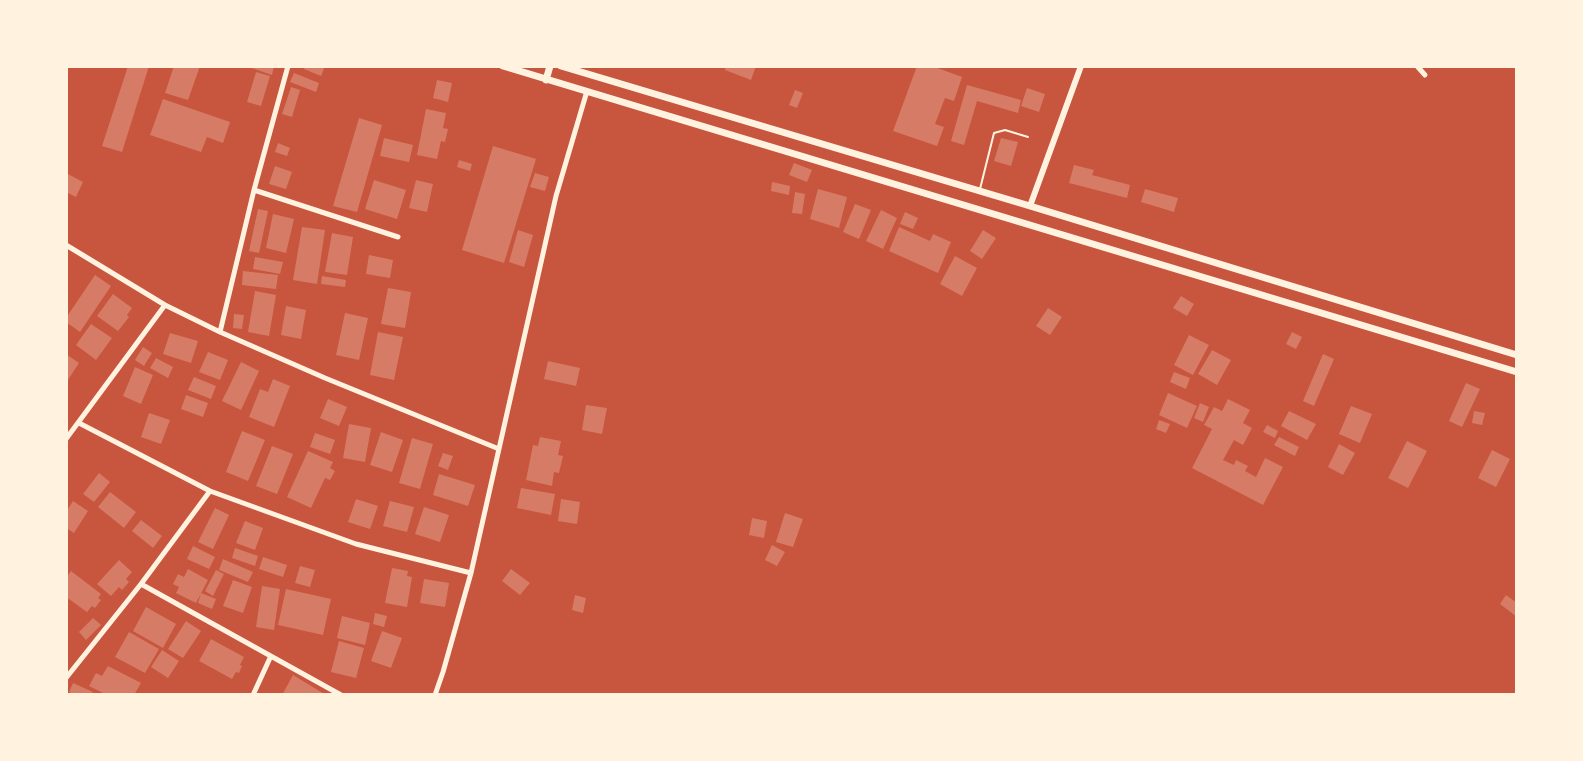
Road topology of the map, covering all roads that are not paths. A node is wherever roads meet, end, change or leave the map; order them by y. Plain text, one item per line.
1 (288, 66) edge
2 (503, 66) edge
3 (550, 66) edge
4 (561, 66) edge
5 (1081, 66) edge
6 (1417, 66) edge
7 (1425, 75) dead end
8 (546, 80) junction
9 (587, 91) junction
10 (1028, 137) dead end
11 (254, 190) junction
12 (979, 190) junction
13 (1030, 206) junction
14 (398, 237) dead end
15 (66, 245) edge
16 (1317, 294) junction
17 (165, 305) junction
18 (1313, 311) junction
19 (220, 332) junction
20 (1517, 355) edge
21 (1517, 372) edge
22 (79, 423) junction
23 (66, 439) edge
24 (499, 449) junction
25 (210, 491) junction
26 (471, 573) junction
27 (141, 584) junction
28 (270, 658) junction
29 (66, 678) edge
30 (253, 695) edge
31 (341, 695) edge
32 (435, 695) edge

1 - 11 street
2 - 8 main road
3 - 8 main road
4 - 12 main road
5 - 13 street
6 - 7 street
8 - 9 main road
9 - 18 main road
9 - 24 street
10 - 12 lane
11 - 14 street
11 - 19 street
12 - 13 main road
13 - 16 main road
15 - 17 street
16 - 18 main road
16 - 20 main road
17 - 19 street
17 - 22 street
18 - 21 main road
19 - 24 street
22 - 23 street
22 - 25 street
24 - 26 street
25 - 26 street
25 - 27 street
26 - 32 street
27 - 28 street
27 - 29 street
28 - 30 street
28 - 31 street

